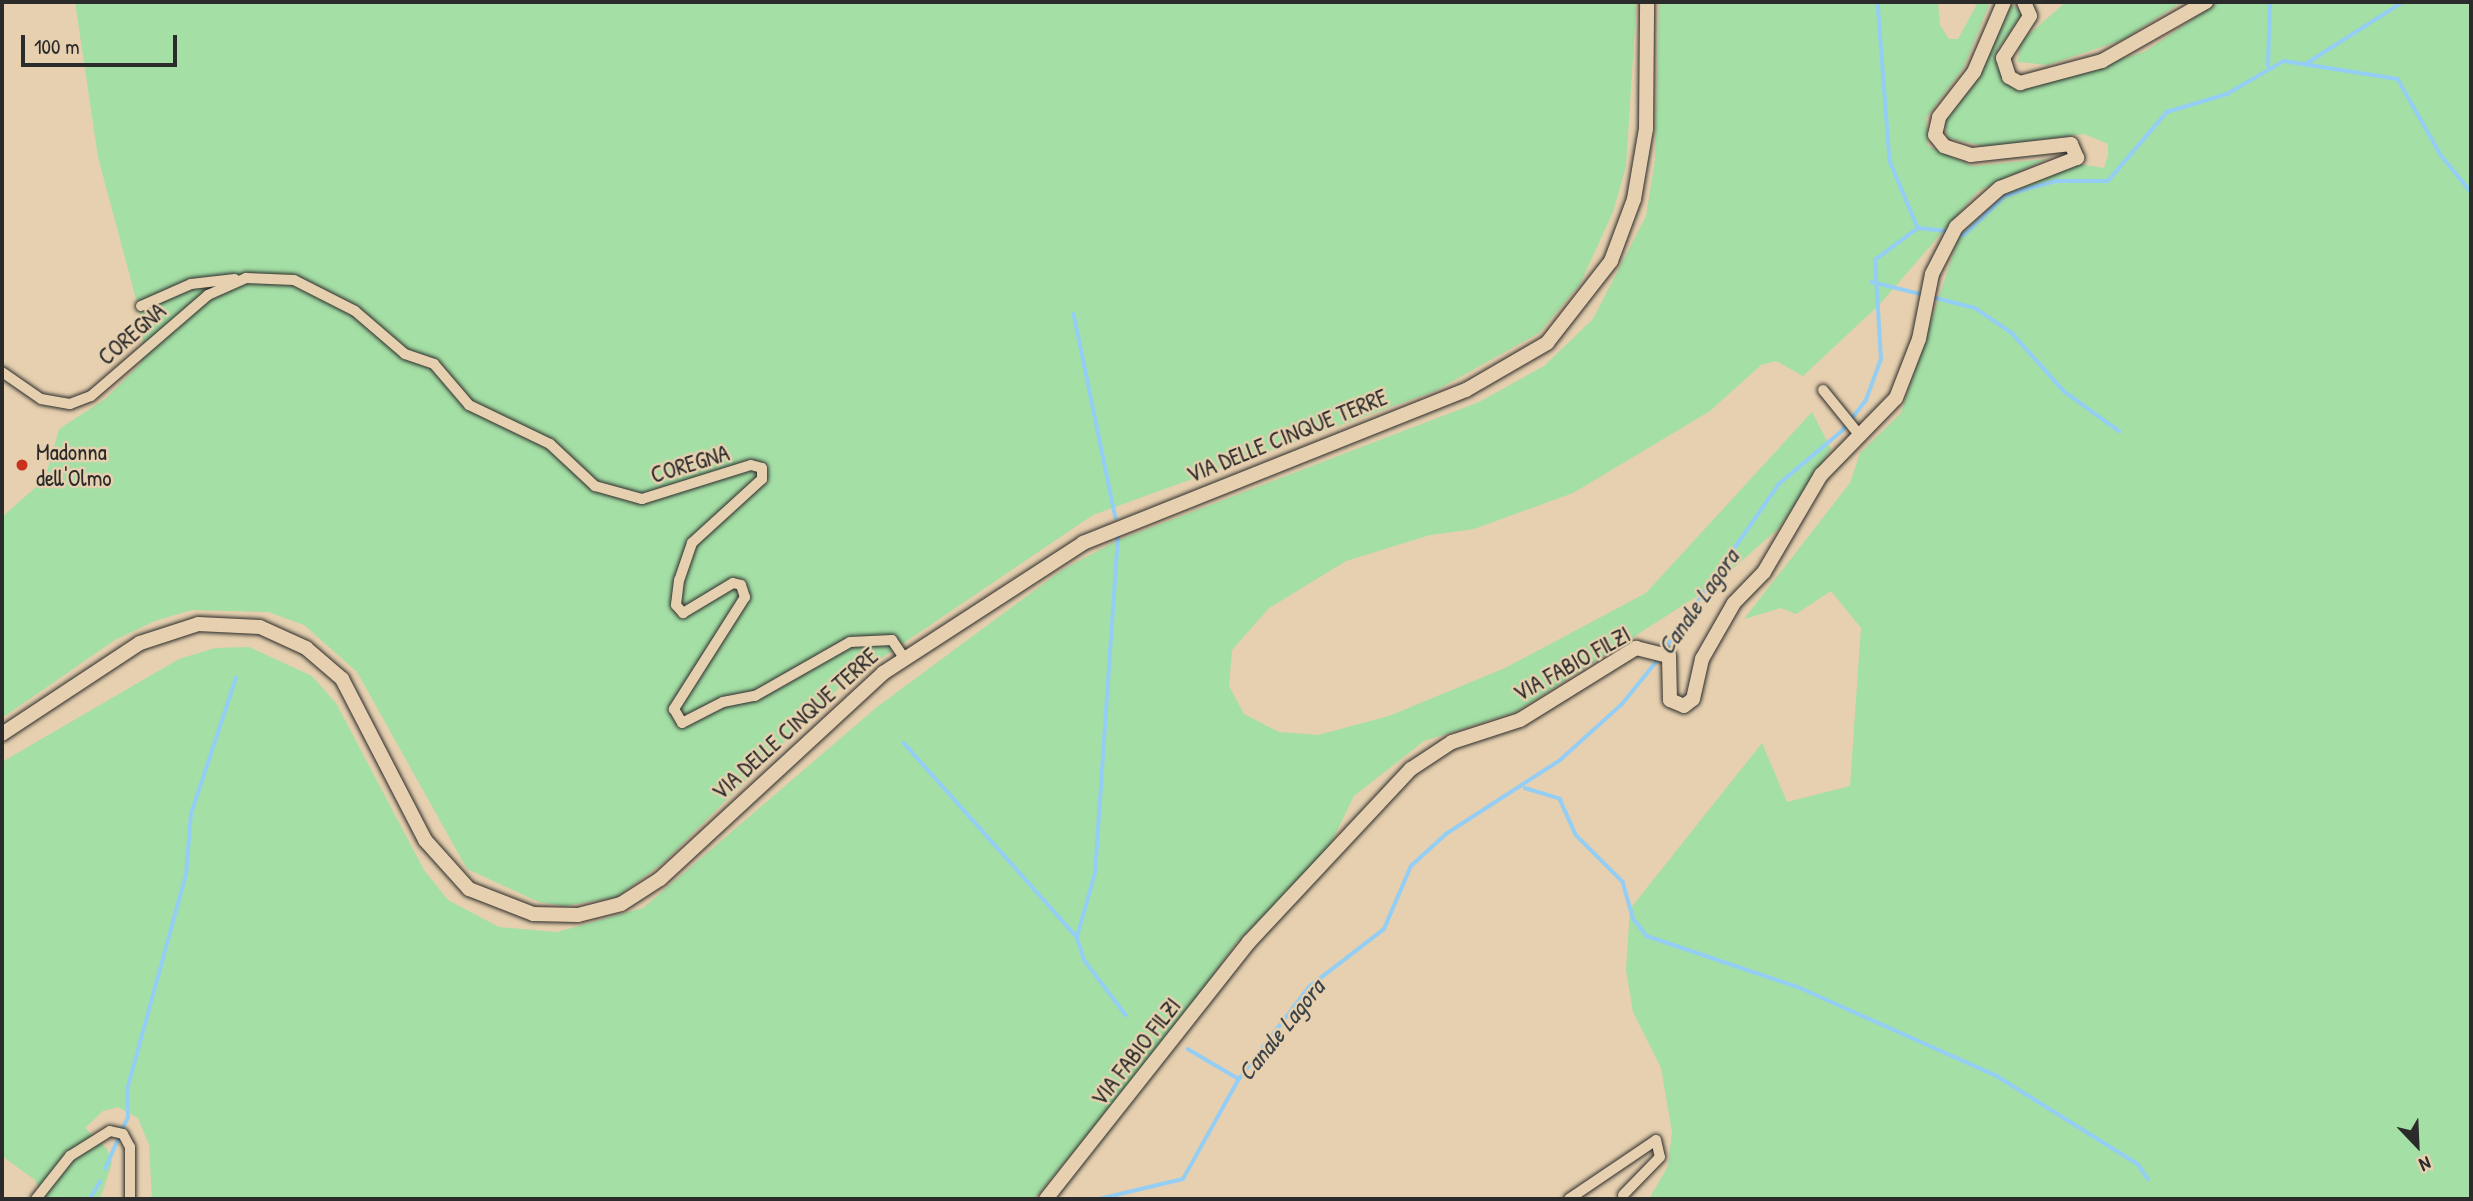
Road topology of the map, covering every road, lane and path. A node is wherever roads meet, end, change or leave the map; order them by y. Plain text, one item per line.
1 (1647, 2) edge
2 (2004, 2) edge
3 (2024, 2) edge
4 (2206, 2) edge
5 (246, 278) junction
6 (141, 306) dead end
7 (2, 372) edge
8 (1823, 390) dead end
9 (1857, 432) junction
10 (904, 658) junction
11 (2, 734) edge
12 (1623, 1195) dead end
13 (36, 1199) edge
14 (130, 1199) edge
15 (1046, 1199) edge
16 (1569, 1199) edge

1 - 10 main road, VIA DELLE CINQUE TERRE
2 - 9 main road, VIA FABIO FILZI
3 - 4 main road
5 - 6 street
5 - 7 street, COREGNA
5 - 10 street, COREGNA
8 - 9 street
9 - 15 main road, VIA FABIO FILZI
10 - 11 main road, VIA DELLE CINQUE TERRE
12 - 16 street
13 - 14 street

